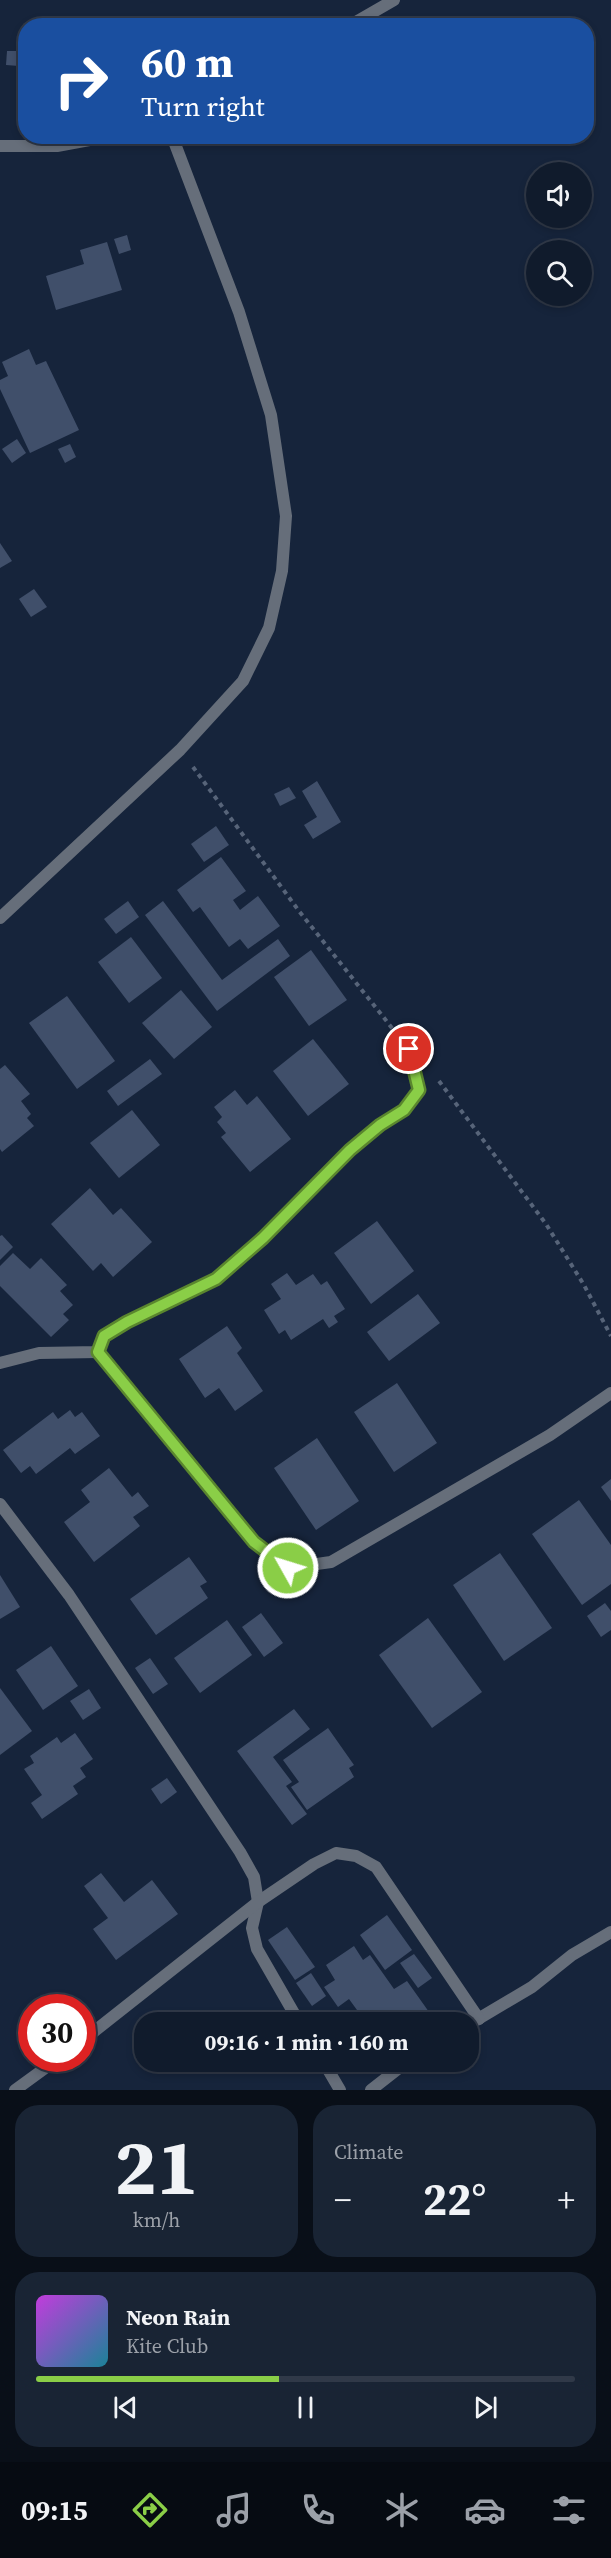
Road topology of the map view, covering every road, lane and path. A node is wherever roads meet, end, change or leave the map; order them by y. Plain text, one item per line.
1 (394, 0) edge
2 (363, 18) edge
3 (72, 144) edge
4 (175, 144) edge
5 (0, 146) edge
6 (0, 918) edge
7 (409, 1049) dead end
8 (98, 1352) junction
9 (0, 1363) edge
10 (611, 1393) edge
11 (0, 1504) edge
12 (258, 1902) junction
13 (611, 1932) edge
14 (293, 2012) edge
15 (474, 2012) edge
16 (479, 2019) edge
17 (96, 2030) edge
18 (40, 2072) edge
19 (329, 2072) edge
20 (394, 2072) edge
21 (15, 2090) edge
22 (340, 2090) edge
23 (371, 2090) edge

1 - 2 street
3 - 5 street
4 - 6 street
7 - 8 street
8 - 9 street
8 - 10 street
11 - 12 street
12 - 14 street
12 - 15 street
12 - 17 street
13 - 16 street
18 - 21 street
19 - 22 street
20 - 23 street

